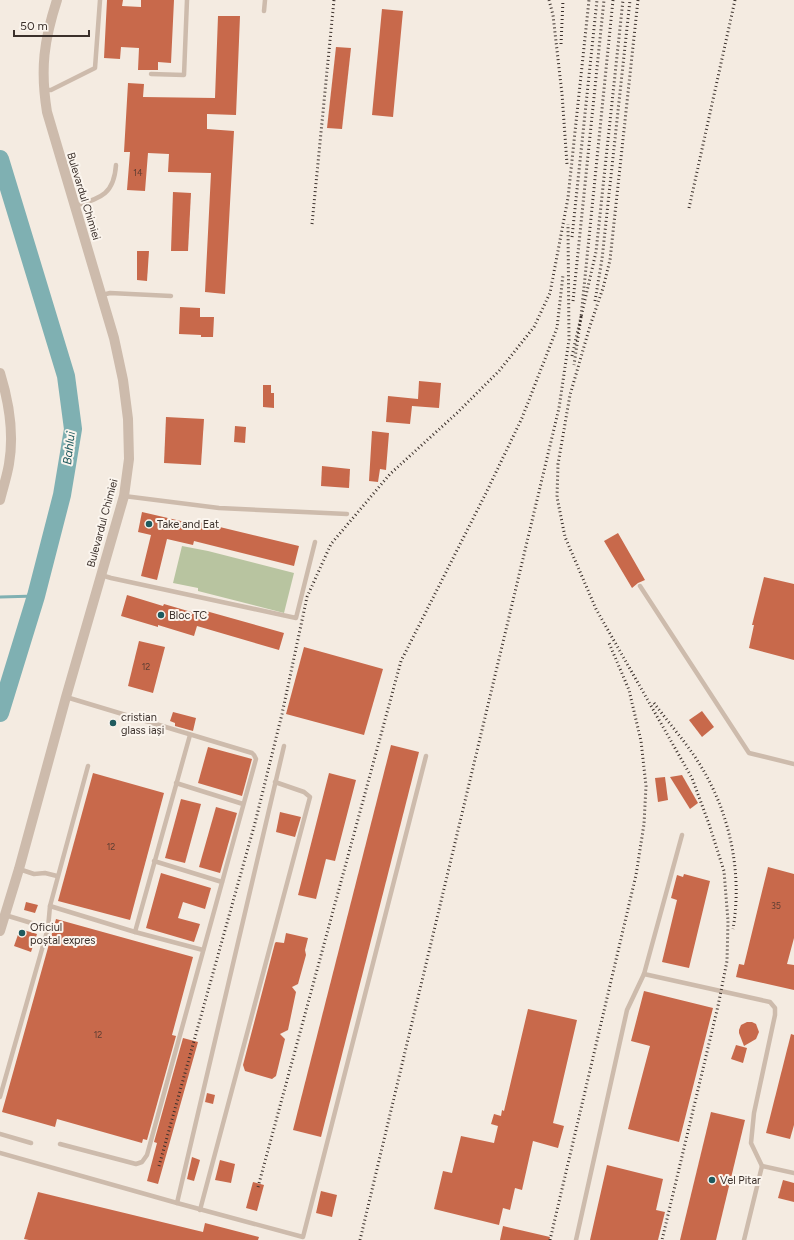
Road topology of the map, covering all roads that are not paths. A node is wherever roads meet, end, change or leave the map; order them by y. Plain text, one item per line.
1 (57, 0) edge
2 (100, 0) edge
3 (187, 0) edge
4 (265, 0) edge
5 (264, 11) dead end
6 (152, 74) dead end
7 (44, 90) junction
8 (116, 165) dead end
9 (75, 206) junction
10 (102, 295) junction
11 (171, 296) dead end
12 (0, 374) edge
13 (124, 496) junction
14 (0, 500) edge
15 (347, 514) dead end
16 (315, 542) dead end
17 (101, 575) junction
18 (640, 586) dead end
19 (66, 697) junction
20 (190, 735) junction
21 (284, 746) dead end
22 (426, 756) dead end
23 (794, 764) edge
24 (88, 766) dead end
25 (275, 782) junction
26 (176, 784) junction
27 (243, 804) junction
28 (682, 836) dead end
29 (154, 861) junction
30 (19, 869) junction
31 (57, 876) junction
32 (222, 882) junction
33 (50, 906) junction
34 (5, 915) junction
35 (48, 928) junction
36 (0, 932) edge
37 (135, 932) junction
38 (203, 950) junction
39 (644, 974) junction
40 (0, 1097) edge
41 (0, 1134) edge
42 (31, 1143) dead end
43 (60, 1144) dead end
44 (0, 1153) edge
45 (762, 1166) junction
46 (794, 1173) edge
47 (177, 1203) junction
48 (200, 1210) junction
49 (576, 1240) edge
50 (744, 1240) edge

1 - 7 street, Bulevardul Chimiei
2 - 7 lane
3 - 6 lane
4 - 5 lane
7 - 9 street, Bulevardul Chimiei
8 - 9 lane
9 - 10 street, Bulevardul Chimiei
10 - 11 lane
10 - 13 street, Bulevardul Chimiei
12 - 14 street
13 - 15 lane
13 - 17 street, Bulevardul Chimiei
16 - 17 lane
17 - 19 street, Bulevardul Chimiei
18 - 23 lane
19 - 20 lane
19 - 30 street, Bulevardul Chimiei
20 - 26 lane
20 - 27 lane
21 - 25 lane
22 - 48 lane
24 - 31 lane
25 - 47 lane
25 - 48 lane
26 - 27 lane
26 - 29 lane
27 - 32 lane
28 - 39 lane
29 - 32 lane
29 - 37 lane
30 - 31 lane
30 - 34 street, Bulevardul Chimiei
31 - 33 lane
32 - 38 lane
33 - 35 lane
33 - 37 lane
34 - 35 lane
34 - 36 street, Bulevardul Chimiei
35 - 40 lane
37 - 38 lane
38 - 43 lane
39 - 45 lane
39 - 49 lane
41 - 42 lane
44 - 47 lane
45 - 46 lane
45 - 50 lane
47 - 48 lane

